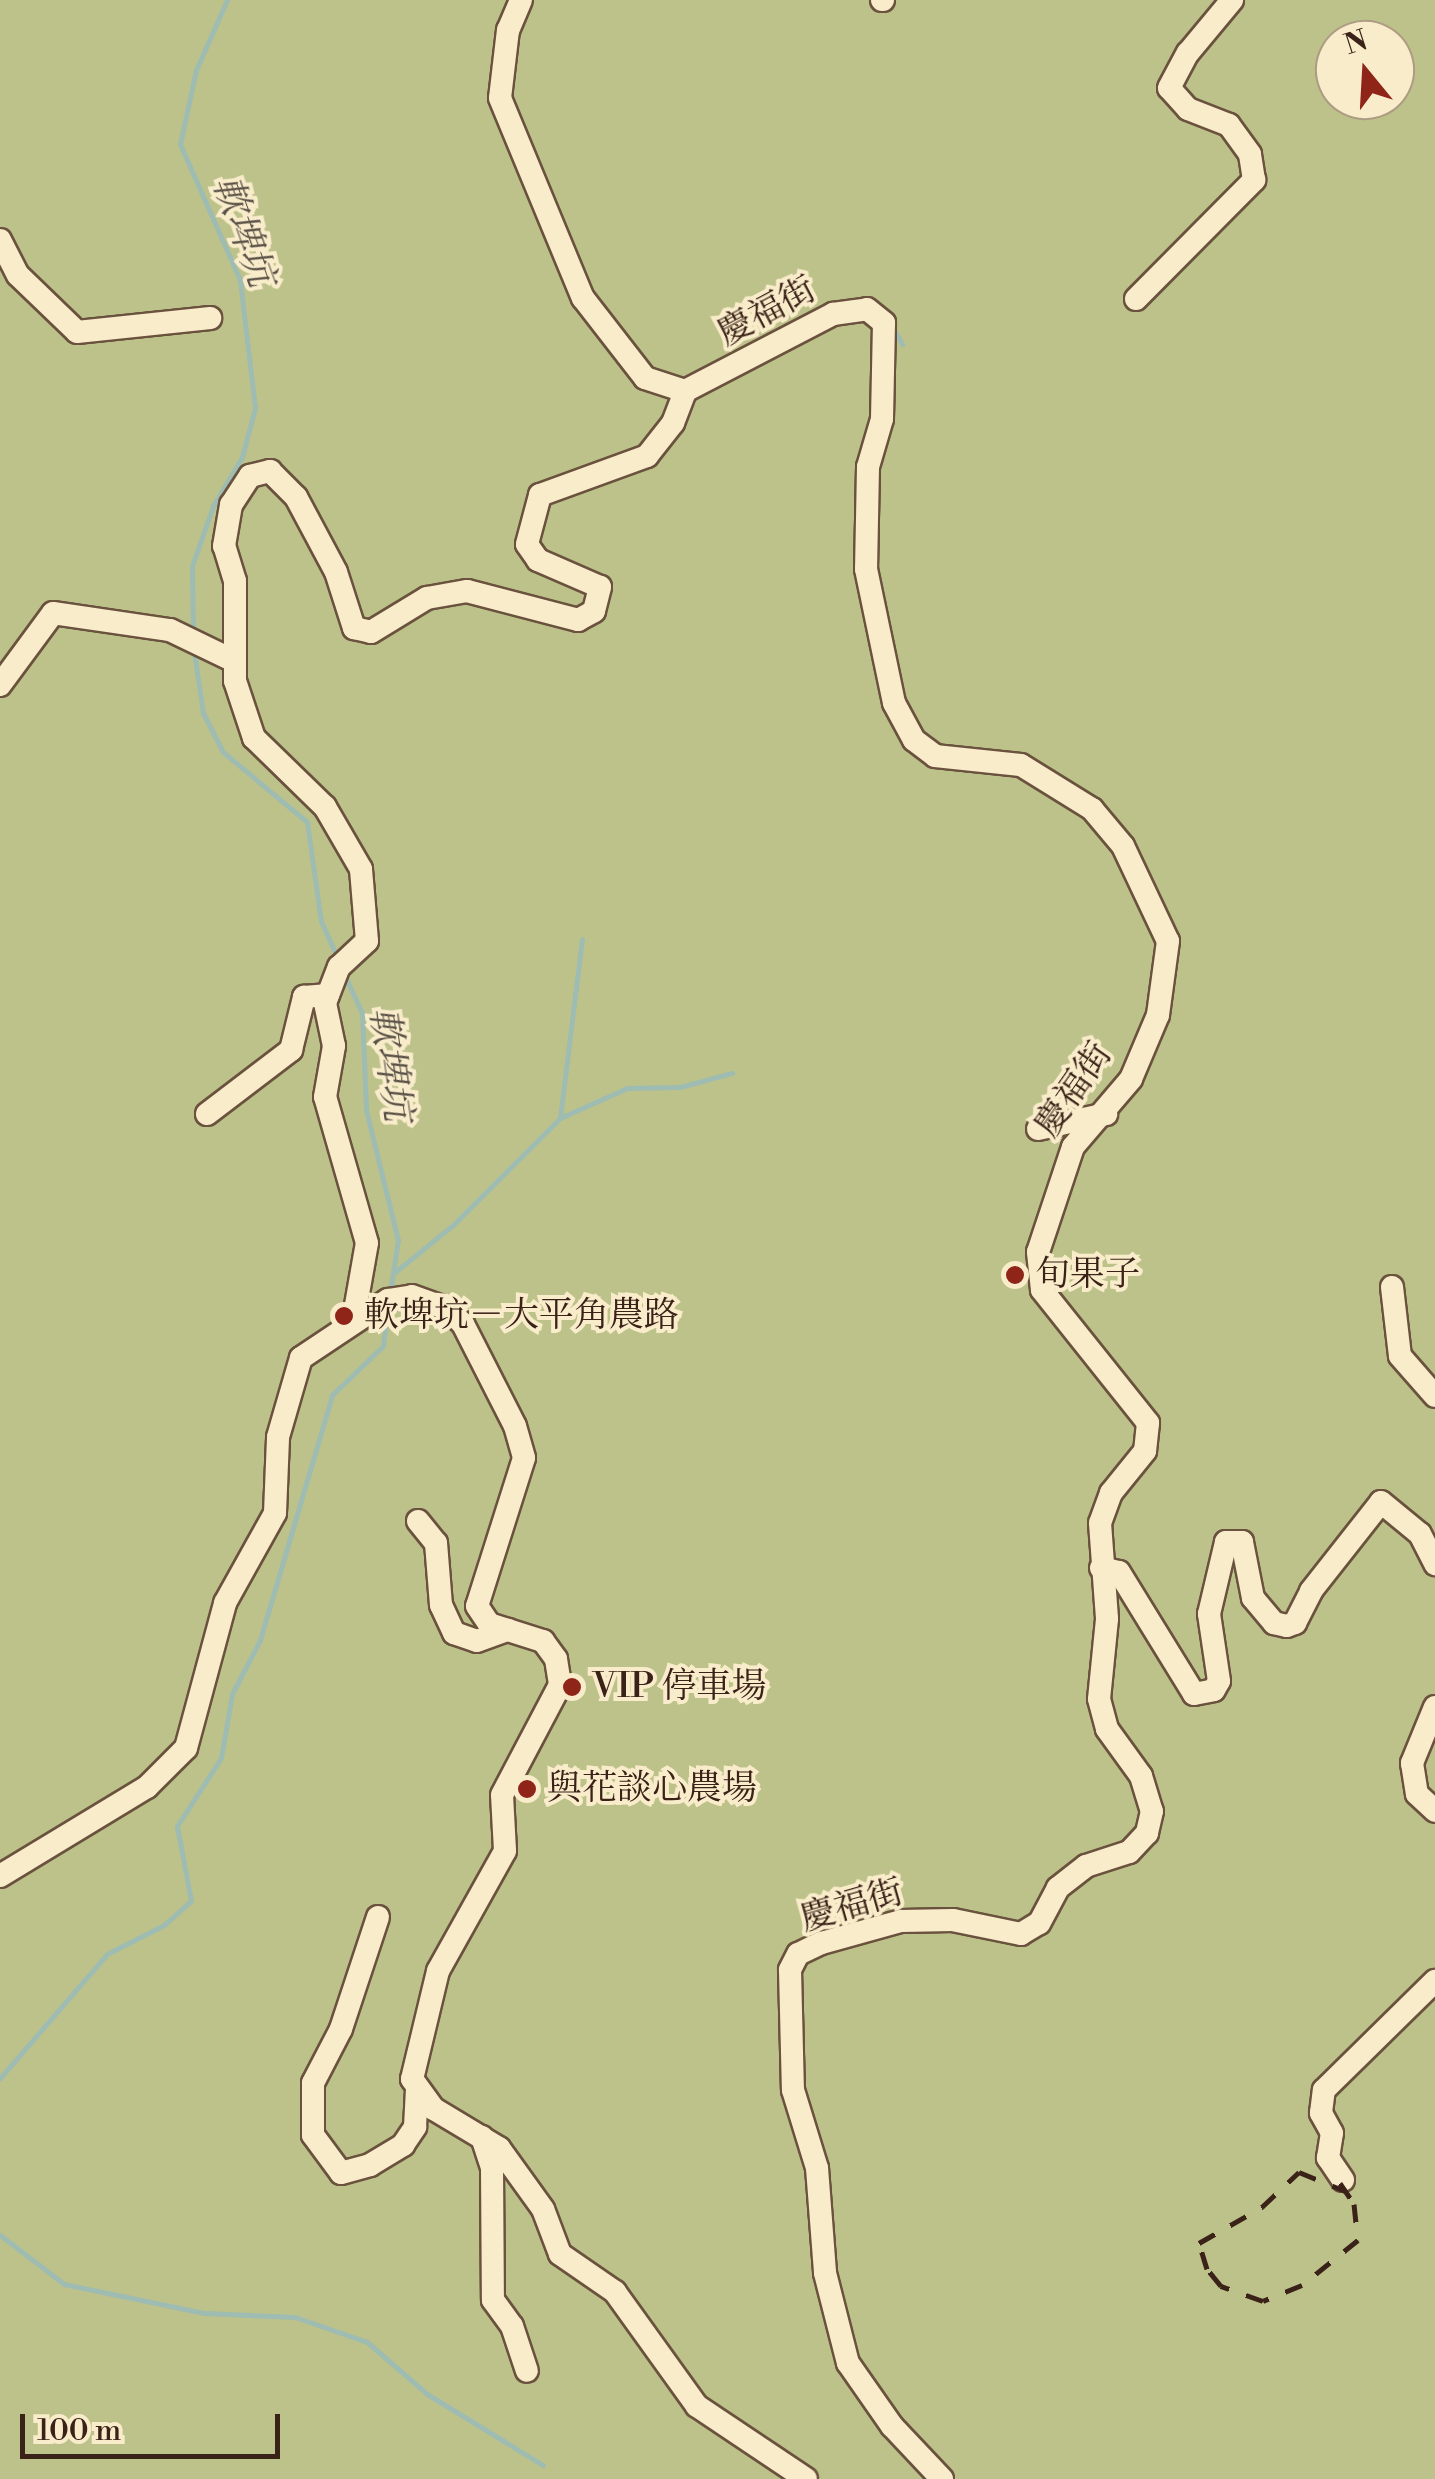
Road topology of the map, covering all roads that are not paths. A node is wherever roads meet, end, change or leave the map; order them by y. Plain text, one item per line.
1 (522, 0) edge
2 (1232, 0) edge
3 (0, 240) edge
4 (1136, 299) dead end
5 (210, 318) dead end
6 (685, 391) junction
7 (224, 657) junction
8 (0, 685) edge
9 (327, 999) junction
10 (207, 1114) dead end
11 (1106, 1114) junction
12 (1038, 1129) dead end
13 (1392, 1286) dead end
14 (354, 1322) junction
15 (1435, 1396) edge
16 (418, 1521) dead end
17 (1435, 1564) edge
18 (1100, 1568) junction
19 (508, 1630) junction
20 (1435, 1707) edge
21 (1435, 1811) edge
22 (0, 1876) edge
23 (378, 1917) dead end
24 (1435, 1981) edge
25 (417, 2090) junction
26 (482, 2136) junction
27 (1343, 2180) dead end
28 (527, 2371) dead end
29 (806, 2479) edge
30 (942, 2479) edge

1 - 6 street
2 - 4 street
3 - 5 street
6 - 7 street
6 - 11 street, 慶福街
7 - 8 street
7 - 9 street
9 - 10 street
9 - 14 street
11 - 12 street
11 - 18 street, 慶福街
13 - 15 street
14 - 19 street
14 - 22 street
16 - 19 street
17 - 18 street
18 - 30 street, 慶福街
19 - 25 street
20 - 21 street
23 - 25 street
24 - 27 street
25 - 26 street
26 - 28 street
26 - 29 street

